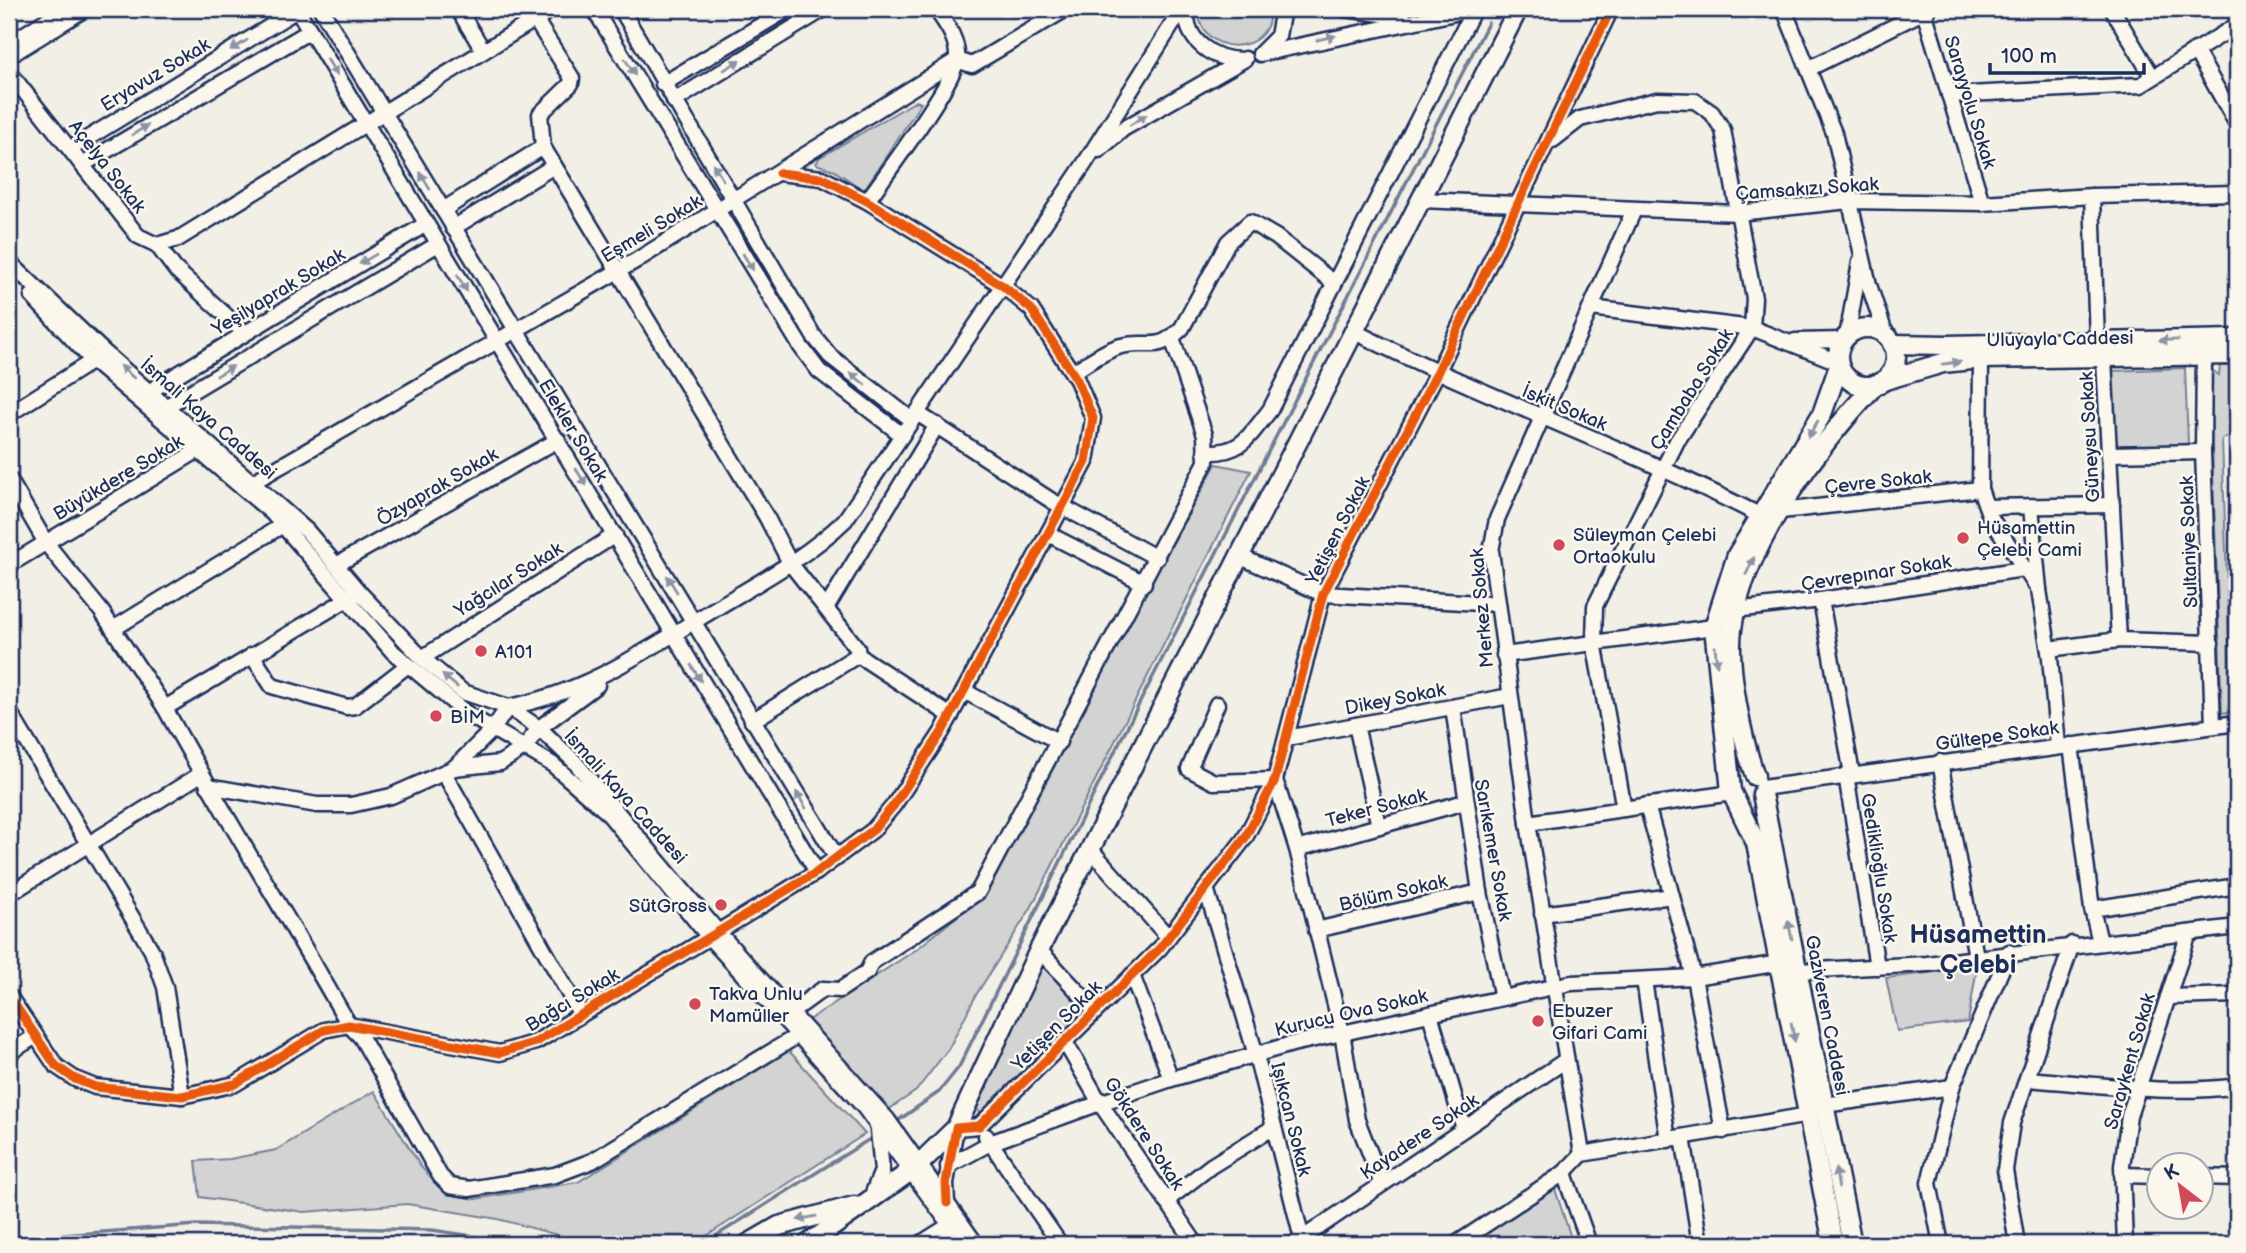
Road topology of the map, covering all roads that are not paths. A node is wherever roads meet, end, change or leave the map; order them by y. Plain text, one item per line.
1 (64, 9) edge
2 (85, 9) edge
3 (297, 9) edge
4 (321, 9) edge
5 (458, 9) edge
6 (552, 9) edge
7 (594, 9) edge
8 (621, 9) edge
9 (788, 9) edge
10 (824, 9) edge
11 (936, 9) edge
12 (1066, 9) edge
13 (1182, 9) edge
14 (1187, 9) edge
15 (1283, 9) edge
16 (1345, 9) edge
17 (1474, 9) edge
18 (1518, 9) edge
19 (1611, 9) edge
20 (2112, 9) edge
21 (1926, 10) edge
22 (1379, 12) edge
23 (1784, 12) edge
24 (1418, 18) junction
25 (535, 19) junction
26 (2237, 25) edge
27 (310, 31) junction
28 (9, 44) edge
29 (483, 50) junction
30 (2195, 50) junction
31 (1260, 54) junction
32 (9, 56) edge
33 (1245, 59) junction
34 (957, 61) junction
35 (1810, 68) junction
36 (9, 72) edge
37 (2152, 76) junction
38 (663, 84) junction
39 (1949, 95) junction
40 (674, 101) junction
41 (385, 111) junction
42 (366, 123) junction
43 (2237, 124) edge
44 (1549, 144) junction
45 (543, 147) junction
46 (70, 149) junction
47 (1085, 163) junction
48 (82, 165) junction
49 (554, 166) junction
50 (779, 173) junction
51 (2237, 193) edge
52 (2092, 196) junction
53 (735, 200) junction
54 (1421, 200) junction
55 (867, 201) junction
56 (1849, 201) junction
57 (1982, 203) junction
58 (1519, 206) junction
59 (443, 210) junction
60 (1634, 210) junction
61 (717, 211) junction
62 (1738, 213) junction
63 (426, 224) junction
64 (453, 228) junction
65 (438, 244) junction
66 (157, 246) junction
67 (1861, 253) junction
68 (10, 268) edge
69 (618, 271) junction
70 (1334, 283) junction
71 (1003, 286) junction
72 (1591, 308) junction
73 (1752, 328) junction
74 (516, 330) junction
75 (1355, 332) junction
76 (245, 333) junction
77 (1172, 338) junction
78 (1845, 339) junction
79 (2237, 339) edge
80 (1889, 340) junction
81 (497, 341) junction
82 (1790, 341) junction
83 (2097, 341) junction
84 (2237, 355) edge
85 (2204, 356) junction
86 (99, 357) junction
87 (1981, 359) junction
88 (2104, 359) junction
89 (1839, 364) junction
90 (1073, 373) junction
91 (1437, 373) junction
92 (1880, 382) junction
93 (150, 391) junction
94 (167, 406) junction
95 (9, 414) edge
96 (915, 417) junction
97 (1542, 418) junction
98 (937, 425) junction
99 (902, 435) junction
100 (558, 440) junction
101 (210, 443) junction
102 (196, 452) junction
103 (1205, 452) junction
104 (2203, 452) junction
105 (2109, 454) junction
106 (1663, 469) junction
107 (9, 479) edge
108 (253, 482) junction
109 (1980, 489) junction
110 (1064, 505) junction
111 (2112, 505) junction
112 (1987, 507) junction
113 (2031, 507) junction
114 (1782, 511) junction
115 (1761, 516) junction
116 (288, 522) junction
117 (1048, 534) junction
118 (615, 535) junction
119 (46, 543) junction
120 (1241, 557) junction
121 (1157, 558) junction
122 (790, 564) junction
123 (9, 565) edge
124 (336, 565) junction
125 (2023, 569) junction
126 (1144, 583) junction
127 (2039, 590) junction
128 (1323, 594) junction
129 (353, 595) junction
130 (1821, 600) junction
131 (1498, 604) junction
132 (827, 607) junction
133 (1735, 610) junction
134 (694, 621) junction
135 (1714, 627) junction
136 (113, 629) junction
137 (673, 635) junction
138 (2119, 640) junction
139 (1594, 642) junction
140 (2211, 643) junction
141 (2049, 649) junction
142 (252, 655) junction
143 (858, 655) junction
144 (1504, 655) junction
145 (422, 658) junction
146 (632, 661) junction
147 (408, 665) junction
148 (964, 691) junction
149 (1510, 696) junction
150 (1217, 704) dead end
151 (508, 707) junction
152 (1453, 707) junction
153 (164, 708) junction
154 (9, 711) edge
155 (951, 716) junction
156 (752, 720) junction
157 (2237, 723) edge
158 (1356, 725) junction
159 (2213, 726) junction
160 (538, 728) junction
161 (493, 729) junction
162 (1287, 738) junction
163 (1059, 742) junction
164 (2064, 746) junction
165 (524, 748) junction
166 (1940, 762) junction
167 (449, 771) junction
168 (1849, 774) junction
169 (204, 780) junction
170 (1275, 780) junction
171 (1760, 786) junction
172 (1733, 793) junction
173 (1465, 802) junction
174 (1647, 805) junction
175 (1624, 808) junction
176 (1528, 823) junction
177 (1379, 826) junction
178 (89, 845) junction
179 (1297, 849) junction
180 (1092, 851) junction
181 (837, 859) junction
182 (817, 872) junction
183 (2237, 886) edge
184 (1206, 888) junction
185 (1480, 892) junction
186 (9, 894) edge
187 (1672, 897) junction
188 (2092, 909) junction
189 (1542, 914) junction
190 (2237, 927) edge
191 (1315, 930) junction
192 (2189, 933) junction
193 (713, 934) junction
194 (1168, 937) junction
195 (2100, 942) junction
196 (2072, 944) junction
197 (1040, 950) junction
198 (2009, 952) junction
199 (1976, 957) junction
200 (1780, 963) junction
201 (1877, 967) junction
202 (1798, 971) junction
203 (1132, 975) junction
204 (1694, 978) junction
205 (1644, 979) junction
206 (1553, 986) junction
207 (2237, 995) edge
208 (9, 996) edge
209 (2168, 997) junction
210 (1502, 998) junction
211 (1096, 1011) junction
212 (790, 1013) junction
213 (1430, 1014) junction
214 (581, 1015) junction
215 (349, 1025) junction
216 (1342, 1033) junction
217 (797, 1036) junction
218 (34, 1037) junction
219 (1065, 1042) junction
220 (9, 1053) edge
221 (1256, 1055) junction
222 (1566, 1060) junction
223 (1171, 1079) junction
224 (2027, 1079) junction
225 (2237, 1086) edge
226 (1952, 1087) junction
227 (2138, 1088) junction
228 (182, 1096) junction
229 (1100, 1103) junction
230 (1824, 1105) junction
231 (967, 1110) junction
232 (1809, 1115) junction
233 (878, 1125) junction
234 (979, 1126) junction
235 (1274, 1127) junction
236 (956, 1128) junction
237 (1464, 1129) junction
238 (1723, 1131) junction
239 (1676, 1139) junction
240 (990, 1143) junction
241 (1582, 1154) junction
242 (915, 1167) junction
243 (948, 1167) junction
244 (1564, 1173) junction
245 (2122, 1175) junction
246 (2144, 1176) edge
247 (2214, 1177) edge
248 (2237, 1178) edge
249 (1382, 1184) junction
250 (870, 1200) junction
251 (1166, 1201) junction
252 (947, 1203) junction
253 (950, 1225) junction
254 (1298, 1241) edge
255 (748, 1244) edge
256 (808, 1244) edge
257 (920, 1244) edge
258 (964, 1244) edge
259 (976, 1244) edge
260 (1060, 1244) edge
261 (1196, 1244) edge
262 (1456, 1244) edge
263 (1589, 1244) edge
264 (1700, 1244) edge
265 (1833, 1244) edge
266 (1852, 1244) edge
267 (1941, 1244) edge
268 (2017, 1244) edge
269 (2125, 1244) edge

1 - 28 street
2 - 32 street
3 - 27 street, Elekler Sokak
3 -> 46 street, Eryavuz Sokak
4 - 41 street, Elekler Sokak
5 - 29 street
6 - 25 street
7 -> 61 street
8 - 38 street
9 - 38 street
40 -> 10 street
11 - 34 street
12 - 34 street, Eşmeli Sokak
13 - 47 street
14 - 33 street
15 - 31 street
16 - 22 street
17 - 24 street
17 - 70 street
18 - 54 main road
19 - 44 street, Yetişen Sokak
20 - 37 street
21 - 35 street
21 - 39 street, Sarayyolu Sokak
22 - 24 street
23 - 35 street
31 -> 24 street
25 - 29 street
25 - 45 street
26 - 30 street
27 -> 42 street, Elekler Sokak
48 -> 27 street, Eryavuz Sokak
29 - 41 street
30 - 37 street
30 - 43 street
31 - 33 street
47 -> 33 street
34 - 50 street, Eşmeli Sokak
34 - 55 street
35 - 56 street
36 - 46 street, Açelya Sokak
37 - 39 street
38 - 40 street
39 - 57 street, Sarayyolu Sokak
53 -> 40 street
41 - 42 street
59 -> 41 street, Elekler Sokak
42 - 63 street, Elekler Sokak
42 - 66 street
44 - 58 street, Yetişen Sokak
44 - 62 street, Çambaba Sokak
45 - 49 street
45 - 59 street
46 - 48 street, Açelya Sokak
47 - 71 street
48 - 66 street, Açelya Sokak
49 - 64 street
49 - 69 street
50 - 53 street, Eşmeli Sokak
50 - 55 street, Bağcı Sokak
51 - 52 street, Çamsakızı Sokak
52 - 57 street, Çamsakızı Sokak
52 - 83 street
53 - 61 street, Eşmeli Sokak
96 -> 53 street
54 - 58 street, Çamsakızı Sokak
54 - 75 main road
55 - 71 street, Bağcı Sokak
56 - 57 street, Çamsakızı Sokak
56 - 62 street, Çamsakızı Sokak
56 - 67 street
58 - 60 street, Çamsakızı Sokak
58 - 91 street, Yetişen Sokak
59 - 64 street, Elekler Sokak
60 - 62 street, Çamsakızı Sokak
60 - 72 street, Merkez Sokak
61 - 69 street, Eşmeli Sokak
61 -> 99 street
62 - 73 street, Çambaba Sokak
63 - 65 street, Elekler Sokak
63 -> 76 street, Yeşilyaprak Sokak
64 - 74 street, Elekler Sokak
65 -> 81 street, Elekler Sokak
94 -> 65 street
66 - 76 street, Açelya Sokak
67 - 78 street
67 - 80 street
68 - 86 street, İsmali Kaya Caddesi
69 - 74 street, Eşmeli Sokak
69 - 122 street
70 - 77 street
70 - 103 street
71 - 90 street, Bağcı Sokak
71 - 96 street
72 - 73 street
72 - 97 street, Merkez Sokak
73 - 82 street
73 - 106 street, Çambaba Sokak
74 - 81 street, Eşmeli Sokak
134 -> 74 street, Elekler Sokak
75 - 91 street, İskit Sokak
75 - 120 main road
76 - 93 street, Yeşilyaprak Sokak
77 - 90 street
77 - 103 street
78 - 80 main road
78 - 82 street
78 - 89 main road
79 -> 83 main road, Uluyayla Caddesi
80 - 83 main road, Uluyayla Caddesi
80 - 92 main road
81 - 100 street, Elekler Sokak
81 - 108 street, Eşmeli Sokak
82 - 89 street
84 - 85 main road, Uluyayla Caddesi
85 - 88 main road, Uluyayla Caddesi
85 - 104 street, Sultaniye Sokak
93 -> 86 street, İsmali Kaya Caddesi
86 - 95 street
86 - 102 street
87 - 88 main road, Uluyayla Caddesi
92 -> 87 main road, Uluyayla Caddesi
87 - 109 street
88 - 105 street, Güneysu Sokak
89 - 92 main road
89 -> 115 main road, Gaziveren Caddesi
90 - 110 street, Bağcı Sokak
91 - 97 street, İskit Sokak
91 - 128 street, Yetişen Sokak
92 - 114 main road, Gaziveren Caddesi
93 - 94 street, İsmali Kaya Caddesi
94 - 101 street, İsmali Kaya Caddesi
96 - 98 street
96 - 99 street
97 - 106 street, İskit Sokak
97 - 131 street, Merkez Sokak
98 - 110 street
98 - 132 street
99 - 122 street
100 -> 118 street, Elekler Sokak
100 - 124 street, Özyaprak Sokak
101 - 102 street, Büyükdere Sokak
101 - 108 street, İsmali Kaya Caddesi
102 - 116 street
102 - 119 street, Büyükdere Sokak
103 - 121 street
104 - 105 street
104 - 140 street, Sultaniye Sokak
105 - 111 street, Güneysu Sokak
106 - 115 street, İskit Sokak
106 - 139 street, Çambaba Sokak
107 - 119 street
108 - 116 street, İsmali Kaya Caddesi
109 - 112 street
109 - 114 street, Çevre Sokak
110 - 117 street, Bağcı Sokak
110 - 121 street
111 - 113 street
111 - 138 street, Güneysu Sokak
112 - 113 street
112 - 125 street
113 - 127 street
133 -> 114 main road, Gaziveren Caddesi
115 - 135 main road, Gaziveren Caddesi
116 - 124 street, İsmali Kaya Caddesi
116 - 129 street
116 - 136 street
117 - 126 street
117 - 148 street, Bağcı Sokak
118 - 137 street, Elekler Sokak
118 - 145 street, Yağcılar Sokak
119 - 123 street, Büyükdere Sokak
119 - 136 street
120 - 128 street
120 - 180 main road
121 - 126 street
122 - 132 street
122 - 134 street
124 - 129 street, İsmali Kaya Caddesi
125 - 127 street
125 - 130 street, Çevrepınar Sokak
126 - 163 street
127 - 141 street
128 - 131 street
128 - 162 street, Yetişen Sokak
129 - 142 street
129 - 145 street, İsmali Kaya Caddesi
129 - 147 street, İsmali Kaya Caddesi
130 - 133 street, Çevrepınar Sokak
130 - 168 street, Gediklioğlu Sokak
131 - 144 street, Merkez Sokak
132 - 143 street
133 - 171 main road, Gaziveren Caddesi
134 - 137 street
134 - 156 street, Elekler Sokak
135 - 139 street
135 -> 172 main road, Gaziveren Caddesi
136 - 153 street
137 - 146 street
137 -> 182 street, Elekler Sokak
138 - 140 street
138 - 141 street
139 - 144 street
139 - 175 street, Çambaba Sokak
140 - 159 street, Sultaniye Sokak
141 - 164 street
142 - 147 street
142 - 153 street
143 - 155 street
143 - 156 street
144 - 149 street, Merkez Sokak
151 -> 145 street, İsmali Kaya Caddesi
146 - 151 street
146 - 160 street
147 - 161 street, İsmali Kaya Caddesi
148 - 155 street, Bağcı Sokak
148 - 163 street
149 - 152 street, Dikey Sokak
149 - 176 street, Merkez Sokak
150 - 170 street
151 - 160 street, İsmali Kaya Caddesi
151 - 161 street
152 - 158 street, Dikey Sokak
152 - 173 street, Sarıkemer Sokak
153 - 169 street
154 - 178 street
155 - 181 street, Bağcı Sokak
181 -> 156 street, Elekler Sokak
157 - 159 street, Gültepe Sokak
158 - 162 street, Dikey Sokak
158 - 177 street
159 - 164 street, Gültepe Sokak
160 - 165 street
160 - 193 street, İsmali Kaya Caddesi
161 - 165 street, İsmali Kaya Caddesi
161 - 167 street
162 - 170 street, Yetişen Sokak
163 - 212 street
164 - 166 street, Gültepe Sokak
164 - 188 street
165 - 167 street
165 - 193 street, İsmali Kaya Caddesi
166 - 168 street, Gültepe Sokak
166 - 199 street
167 - 169 street
167 - 214 street
168 - 171 street, Gültepe Sokak
168 - 201 street, Gediklioğlu Sokak
169 - 178 street
169 - 215 street
170 - 179 street
170 - 184 street, Yetişen Sokak
171 - 172 main road
171 - 172 main road
202 -> 171 main road, Gaziveren Caddesi
172 - 174 street
172 - 200 main road, Gaziveren Caddesi
173 - 177 street, Teker Sokak
173 - 185 street, Sarıkemer Sokak
174 - 175 street
174 - 187 street
175 - 176 street
176 - 189 street, Merkez Sokak
177 - 179 street, Teker Sokak
178 - 186 street
178 - 228 street
179 - 191 street
180 - 194 street
180 - 197 main road
181 - 182 street, Bağcı Sokak
182 - 193 street, Bağcı Sokak
183 - 188 street
184 - 194 street, Yetişen Sokak
184 - 221 street, Işıkcan Sokak
185 - 191 street, Bölüm Sokak
185 - 210 street, Sarıkemer Sokak
187 - 189 street
187 - 204 street
188 - 195 street
189 - 206 street, Merkez Sokak
190 - 192 street
191 - 216 street
192 - 195 street
192 - 209 street, Saraykent Sokak
193 - 212 street, İsmali Kaya Caddesi
193 - 214 street, Bağcı Sokak
193 - 217 street, İsmali Kaya Caddesi
194 - 203 street, Yetişen Sokak
195 - 196 street
196 - 198 street
196 - 224 street
197 - 211 street
197 - 231 main road
198 - 199 street
198 - 226 street
199 - 201 street
200 - 204 street, Kurucu Ova Sokak
200 -> 232 main road, Gaziveren Caddesi
201 - 202 street
202 - 230 main road, Gaziveren Caddesi
203 - 211 street, Yetişen Sokak
203 - 223 street
204 - 205 street, Kurucu Ova Sokak
204 - 238 street
205 - 206 street, Kurucu Ova Sokak
205 - 239 street
206 - 210 street, Kurucu Ova Sokak
206 - 222 street, Merkez Sokak
207 - 209 street
208 - 218 street
209 - 227 street, Saraykent Sokak
210 - 213 street, Kurucu Ova Sokak
211 - 219 street, Yetişen Sokak
212 - 242 street, İsmali Kaya Caddesi
213 - 216 street, Kurucu Ova Sokak
213 - 237 street
214 - 215 street, Bağcı Sokak
215 - 217 street
215 - 228 street
216 - 221 street, Kurucu Ova Sokak
216 - 249 street
217 - 233 street, İsmali Kaya Caddesi
218 - 220 street
218 - 228 street
219 - 229 street, Gökdere Sokak
219 - 234 street, Yetişen Sokak
221 - 223 street, Kurucu Ova Sokak
221 - 235 street, Işıkcan Sokak
222 - 237 street, Kayadere Sokak
222 - 241 street, Merkez Sokak
223 - 229 street, Kurucu Ova Sokak
224 - 227 street
224 - 268 street
225 - 227 street
226 - 230 street
226 - 267 street
227 - 245 street, Saraykent Sokak
229 - 240 street, Kurucu Ova Sokak
229 - 251 street, Gökdere Sokak
266 -> 230 main road, Gaziveren Caddesi
231 - 234 street
231 - 236 main road
232 - 238 street
232 - 265 main road, Gaziveren Caddesi
233 - 242 street, İsmali Kaya Caddesi
233 - 250 street
234 - 236 street
234 - 240 street
235 - 251 street
235 - 254 street, Işıkcan Sokak
236 - 242 main road
236 - 243 street
237 - 249 street, Kayadere Sokak
238 - 239 street
239 - 241 street
239 - 264 street
240 - 243 street, Kurucu Ova Sokak
240 - 260 street
241 - 244 street
242 - 250 main road
242 - 252 street, İsmali Kaya Caddesi
242 - 253 street, İsmali Kaya Caddesi
243 - 252 street
244 - 262 street
244 - 263 street
245 - 246 street
245 - 269 street, Saraykent Sokak
247 - 248 street
249 - 254 street, Kayadere Sokak
250 -> 255 main road
250 - 256 main road
251 - 261 street, Gökdere Sokak
252 - 259 street, İsmali Kaya Caddesi
253 - 257 street
253 - 258 street, İsmali Kaya Caddesi

